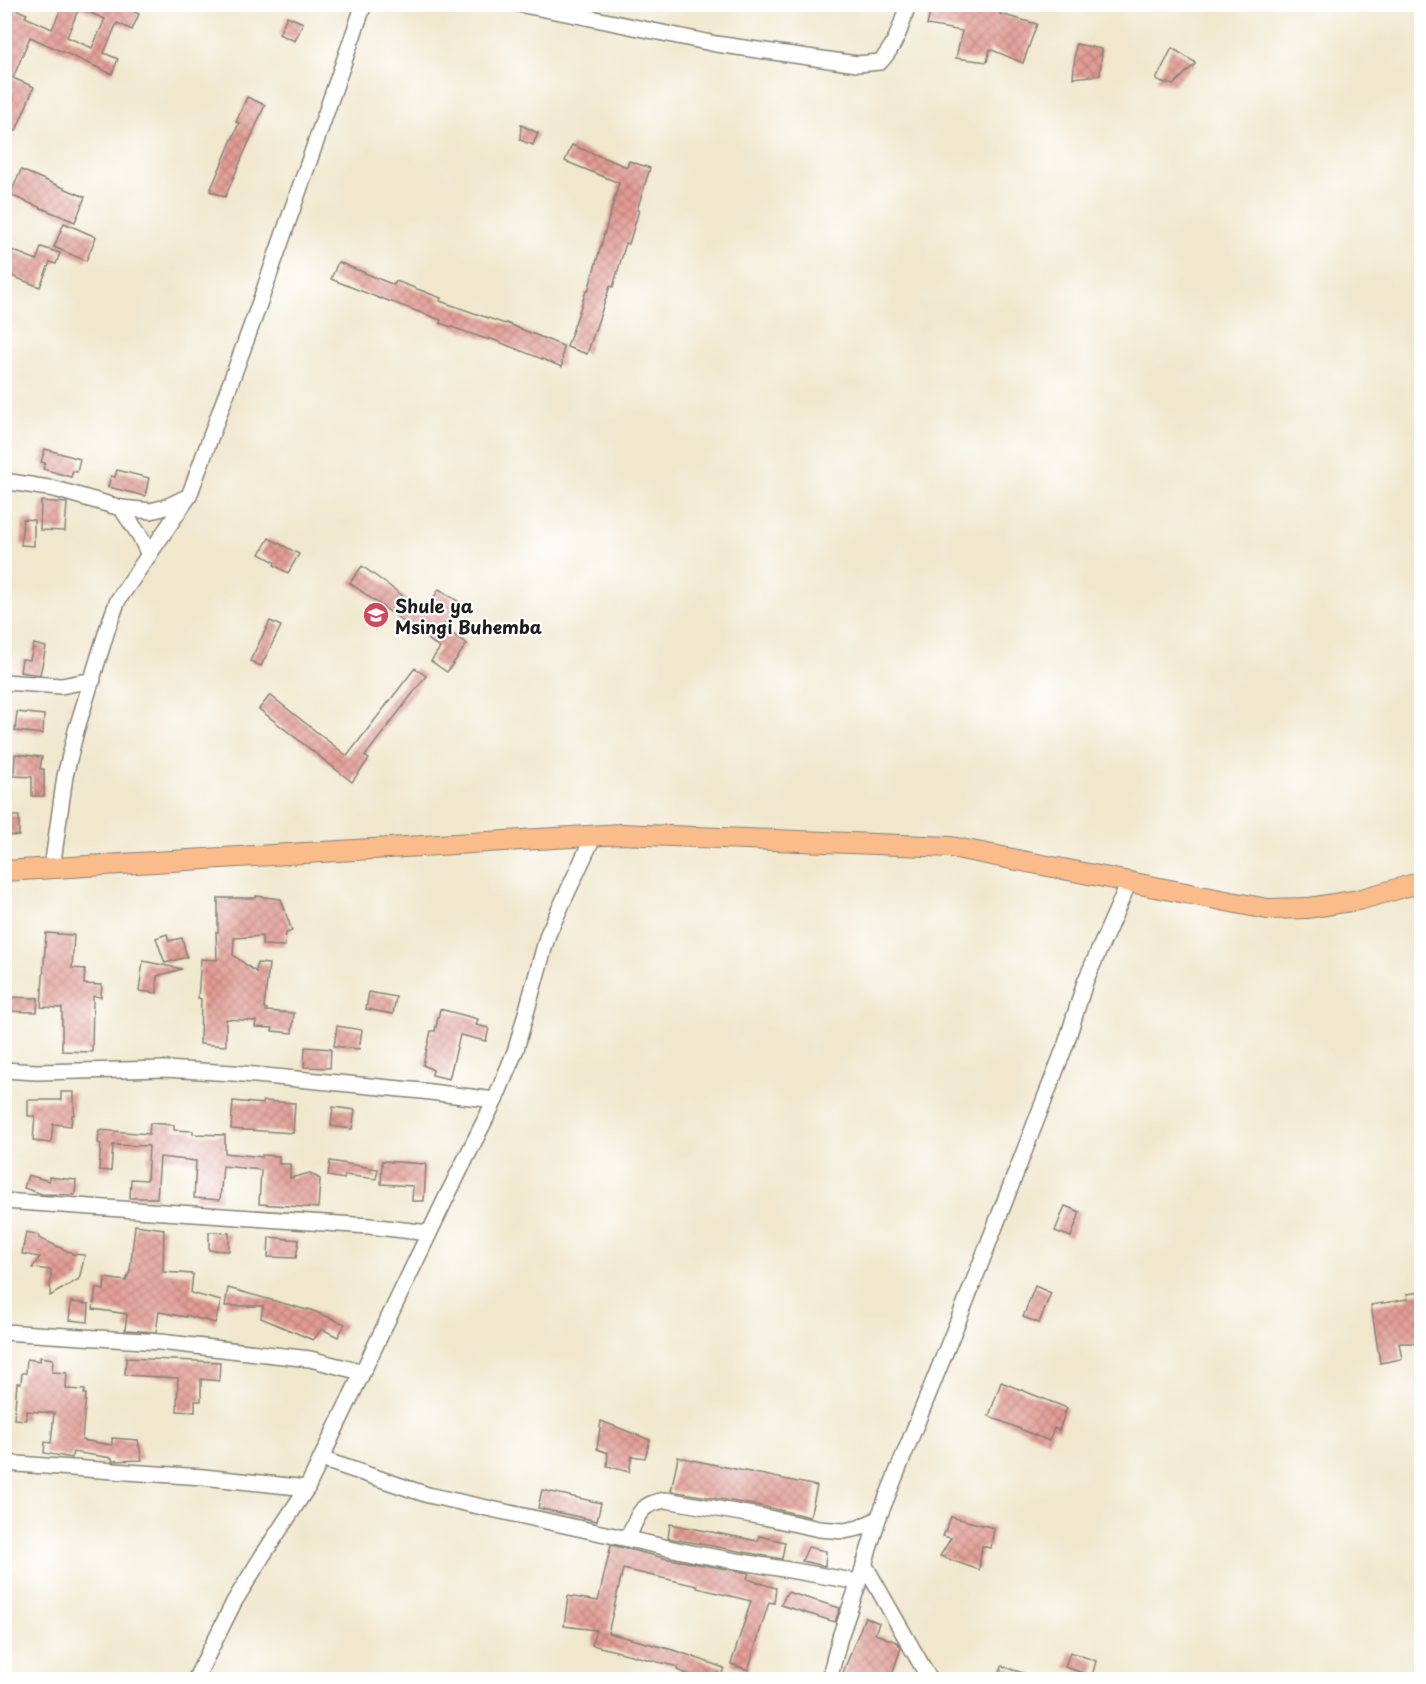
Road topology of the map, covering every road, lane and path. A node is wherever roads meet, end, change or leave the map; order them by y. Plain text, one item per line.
1 (364, 4) edge
2 (518, 4) edge
3 (908, 4) edge
4 (4, 481) edge
5 (189, 496) junction
6 (121, 508) junction
7 (149, 555) junction
8 (93, 680) junction
9 (4, 682) edge
10 (594, 836) junction
11 (52, 868) junction
12 (4, 871) edge
13 (1129, 882) junction
14 (1422, 882) edge
15 (4, 1070) edge
16 (495, 1100) junction
17 (4, 1201) edge
18 (429, 1233) junction
19 (4, 1332) edge
20 (362, 1372) junction
21 (321, 1459) junction
22 (4, 1462) edge
23 (307, 1488) junction
24 (878, 1519) junction
25 (627, 1538) junction
26 (864, 1564) junction
27 (859, 1582) junction
28 (195, 1680) edge
29 (829, 1680) edge
30 (930, 1680) edge

1 - 5 street
2 - 3 street
4 - 6 street
5 - 6 street
5 - 7 street
6 - 7 street
7 - 8 street
8 - 9 street
8 - 11 street
10 - 11 main road
10 - 13 main road
10 - 16 street
11 - 12 main road
13 - 14 main road
13 - 24 street
15 - 16 street
16 - 18 street
17 - 18 street
18 - 20 street
19 - 20 street
20 - 21 street
21 - 23 street
21 - 25 street
22 - 23 street
23 - 28 street
24 - 25 street
24 - 26 street
25 - 27 street
26 - 27 street
26 - 30 street
27 - 29 street

